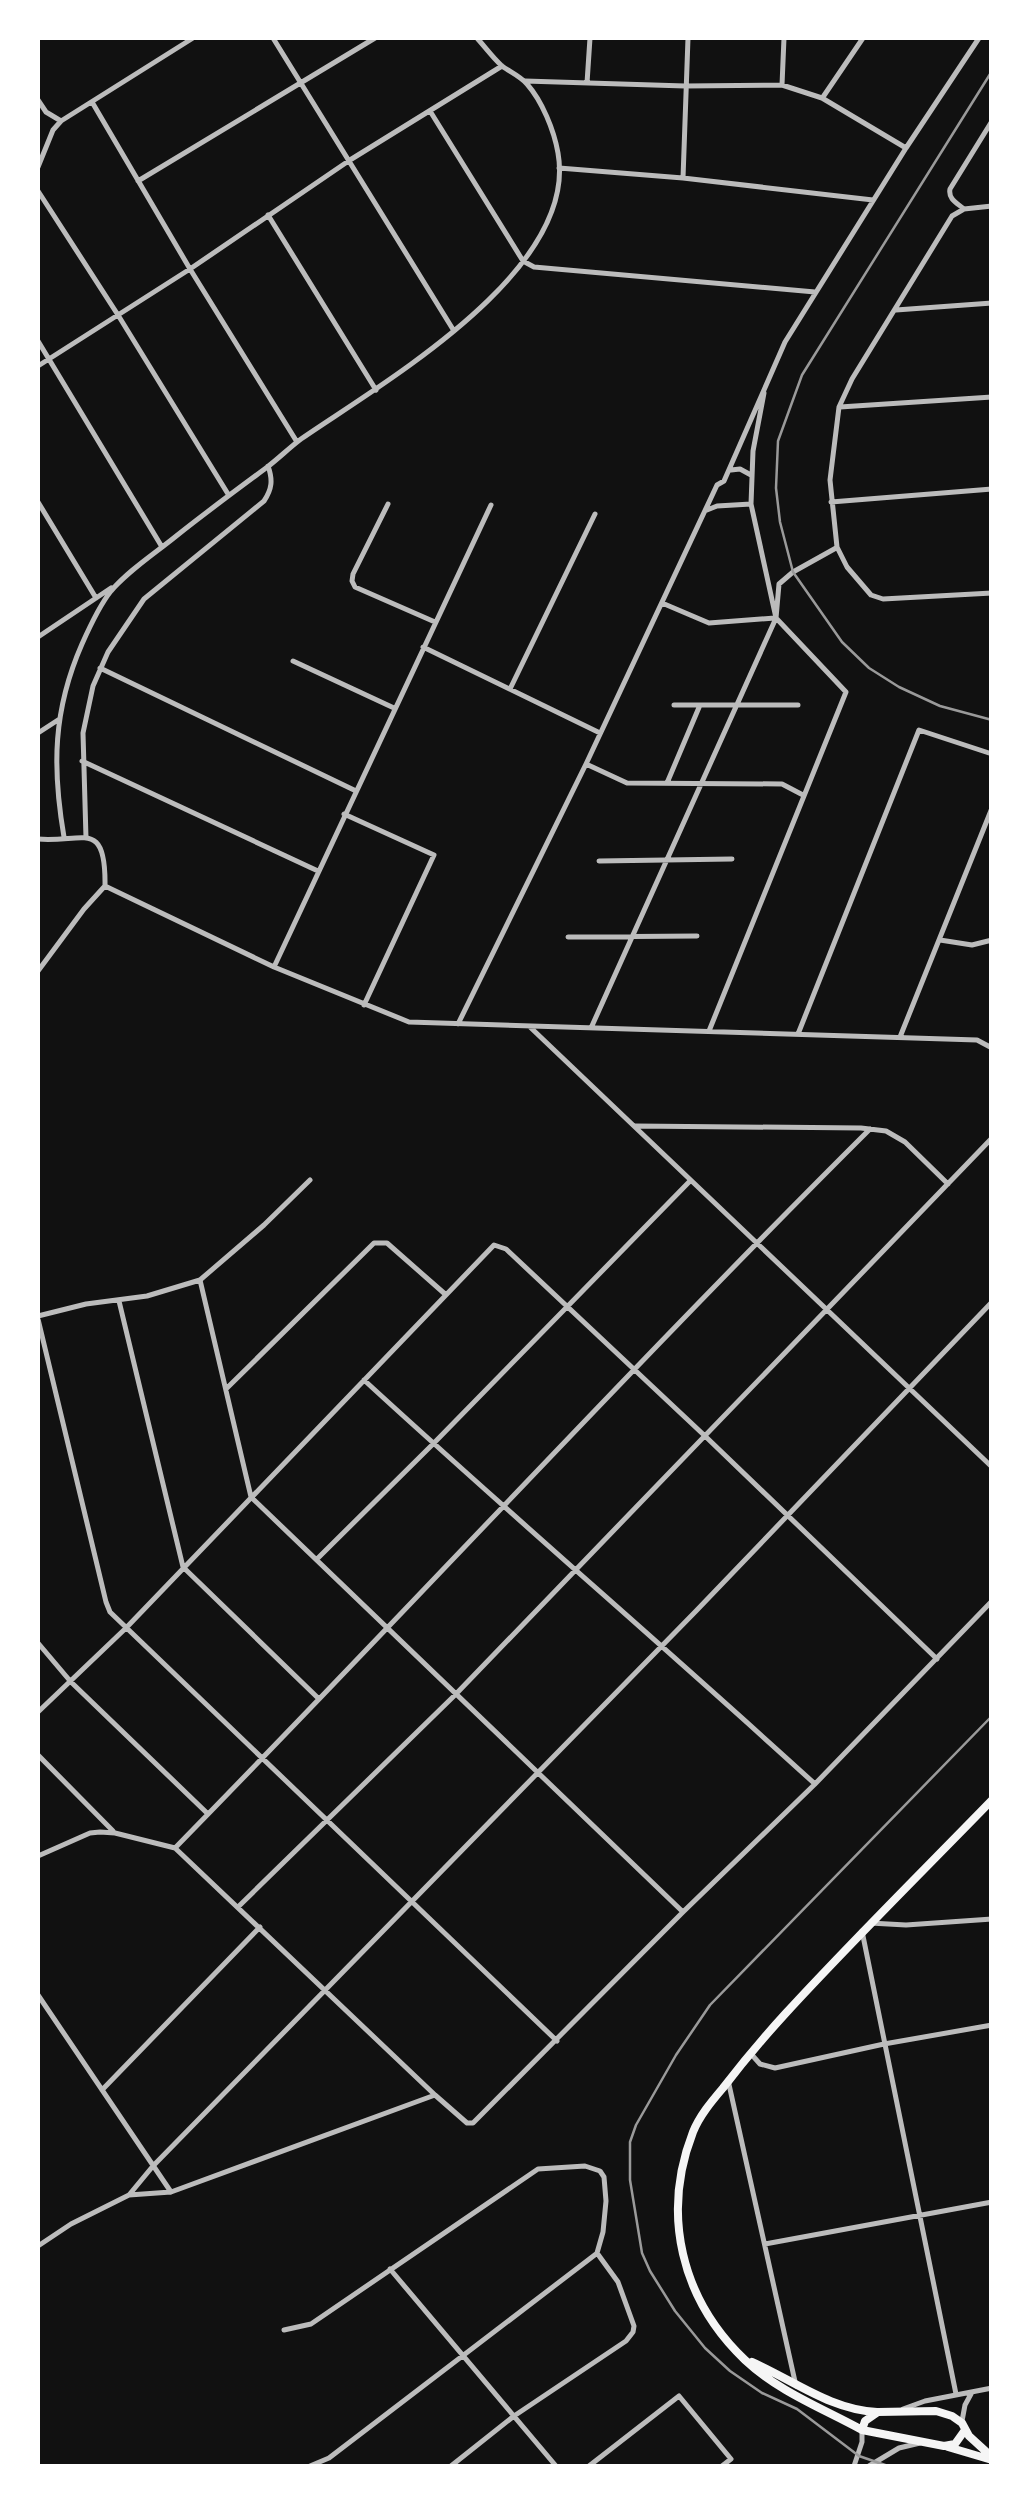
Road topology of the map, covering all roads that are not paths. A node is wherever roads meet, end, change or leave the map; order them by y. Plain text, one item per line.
1 (193, 38) edge
2 (273, 38) edge
3 (375, 38) edge
4 (478, 38) edge
5 (490, 38) edge
6 (590, 38) edge
7 (688, 38) edge
8 (784, 38) edge
9 (863, 38) edge
10 (979, 38) edge
11 (489, 52) junction
12 (502, 66) junction
13 (525, 81) junction
14 (300, 83) junction
15 (587, 83) junction
16 (782, 85) junction
17 (685, 86) junction
18 (822, 98) junction
19 (38, 100) edge
20 (92, 102) junction
21 (430, 111) junction
22 (61, 121) junction
23 (991, 122) edge
24 (906, 148) junction
25 (350, 160) junction
26 (38, 167) edge
27 (560, 168) junction
28 (682, 178) junction
29 (138, 182) junction
30 (38, 190) edge
31 (873, 200) junction
32 (992, 206) edge
33 (964, 209) junction
34 (268, 216) junction
35 (523, 262) junction
36 (190, 268) junction
37 (815, 292) junction
38 (992, 303) edge
39 (896, 310) junction
40 (118, 315) junction
41 (454, 331) junction
42 (38, 342) edge
43 (49, 360) junction
44 (38, 366) edge
45 (768, 377) junction
46 (376, 390) junction
47 (992, 397) edge
48 (839, 408) junction
49 (297, 442) junction
50 (268, 466) junction
51 (729, 471) junction
52 (751, 474) junction
53 (717, 485) junction
54 (992, 489) edge
55 (228, 494) junction
56 (38, 502) edge
57 (831, 502) junction
58 (388, 504) dead end
59 (491, 504) dead end
60 (731, 504) junction
61 (751, 504) junction
62 (707, 510) junction
63 (595, 514) dead end
64 (836, 547) junction
65 (162, 548) junction
66 (764, 570) junction
67 (121, 580) junction
68 (778, 584) junction
69 (992, 593) edge
70 (96, 598) junction
71 (662, 604) junction
72 (776, 618) junction
73 (435, 622) junction
74 (38, 637) edge
75 (423, 647) junction
76 (293, 661) dead end
77 (100, 668) junction
78 (510, 689) junction
79 (737, 704) junction
80 (700, 705) junction
81 (798, 705) dead end
82 (674, 706) dead end
83 (394, 708) junction
84 (58, 720) junction
85 (38, 733) edge
86 (600, 733) junction
87 (992, 754) edge
88 (82, 761) junction
89 (586, 764) junction
90 (700, 782) junction
91 (667, 783) junction
92 (355, 791) junction
93 (803, 796) junction
94 (992, 808) edge
95 (344, 814) junction
96 (64, 837) junction
97 (86, 838) junction
98 (38, 839) edge
99 (667, 859) junction
100 (732, 859) dead end
101 (599, 861) dead end
102 (318, 871) junction
103 (105, 886) junction
104 (697, 936) dead end
105 (568, 937) dead end
106 (634, 938) junction
107 (939, 940) junction
108 (992, 940) edge
109 (274, 966) junction
110 (38, 970) edge
111 (364, 1005) junction
112 (458, 1024) junction
113 (529, 1026) junction
114 (591, 1028) junction
115 (709, 1031) junction
116 (798, 1034) junction
117 (900, 1037) junction
118 (992, 1048) edge
119 (632, 1126) junction
120 (870, 1129) junction
121 (992, 1138) edge
122 (310, 1180) dead end
123 (690, 1181) junction
124 (948, 1184) junction
125 (757, 1242) junction
126 (200, 1280) junction
127 (444, 1294) junction
128 (119, 1300) junction
129 (992, 1302) edge
130 (566, 1307) junction
131 (827, 1309) junction
132 (38, 1317) edge
133 (634, 1370) junction
134 (364, 1380) junction
135 (228, 1388) junction
136 (908, 1388) junction
137 (705, 1436) junction
138 (433, 1444) junction
139 (992, 1466) edge
140 (252, 1498) junction
141 (504, 1508) junction
142 (787, 1515) junction
143 (317, 1558) junction
144 (183, 1567) junction
145 (575, 1570) junction
146 (992, 1602) edge
147 (386, 1627) junction
148 (126, 1628) junction
149 (38, 1643) edge
150 (662, 1645) junction
151 (937, 1659) junction
152 (71, 1682) junction
153 (454, 1695) junction
154 (318, 1698) junction
155 (38, 1712) edge
156 (38, 1755) edge
157 (262, 1760) junction
158 (536, 1773) junction
159 (815, 1784) junction
160 (992, 1800) edge
161 (209, 1814) junction
162 (326, 1820) junction
163 (115, 1833) junction
164 (175, 1848) junction
165 (38, 1856) edge
166 (410, 1901) junction
167 (238, 1907) junction
168 (682, 1912) junction
169 (992, 1919) edge
170 (870, 1923) junction
171 (260, 1927) junction
172 (862, 1931) junction
173 (325, 1989) junction
174 (38, 1995) edge
175 (992, 2025) edge
176 (557, 2041) junction
177 (884, 2044) junction
178 (750, 2052) junction
179 (728, 2080) junction
180 (101, 2091) junction
181 (435, 2094) junction
182 (154, 2166) junction
183 (170, 2192) junction
184 (129, 2196) junction
185 (992, 2202) edge
186 (919, 2216) junction
187 (765, 2244) junction
188 (38, 2246) edge
189 (597, 2253) junction
190 (390, 2270) junction
191 (284, 2330) dead end
192 (463, 2356) junction
193 (743, 2358) junction
194 (796, 2386) junction
195 (992, 2388) edge
196 (973, 2392) junction
197 (956, 2394) junction
198 (799, 2398) junction
199 (900, 2410) junction
200 (878, 2412) junction
201 (514, 2416) junction
202 (964, 2426) junction
203 (862, 2430) junction
204 (924, 2442) junction
205 (944, 2446) junction
206 (992, 2459) edge
207 (310, 2466) edge
208 (451, 2466) edge
209 (556, 2466) edge
210 (589, 2466) edge
211 (722, 2466) edge
212 (854, 2466) edge
213 (869, 2466) edge

1 - 20 street
2 - 14 street
3 - 14 street
4 - 11 street
5 - 11 street
6 - 15 street
7 - 17 street
8 - 16 street
9 - 18 street
10 - 24 street
11 - 12 street
12 - 13 street
12 - 21 street
13 - 15 street
13 - 27 street
14 - 25 street
14 - 29 street
15 - 17 street
16 - 17 street
16 - 18 street
17 - 28 street
18 - 24 street
19 - 22 street
20 - 22 street
20 - 29 street
21 - 25 street
21 - 35 street
22 - 26 street
23 - 33 street
24 - 31 street
25 - 34 street
25 - 41 street
27 - 28 street
27 - 35 street
28 - 31 street
29 - 36 street
30 - 40 street
31 - 37 street
32 - 33 street
33 - 39 street
34 - 36 street
34 - 46 street
35 - 37 street
35 - 41 street
36 - 40 street
36 - 49 street
37 - 45 street
38 - 39 street
39 - 48 street
40 - 43 street
40 - 55 street
41 - 46 street
42 - 43 street
43 - 44 street
43 - 65 street
45 - 51 street
45 - 52 street
46 - 49 street
47 - 48 street
48 - 57 street
49 - 50 street
50 - 55 street
50 - 77 street
51 - 52 street
51 - 53 street
52 - 61 street
53 - 60 street
53 - 62 street
54 - 57 street
55 - 65 street
56 - 70 street
57 - 64 street
58 - 73 street
59 - 73 street
60 - 61 street
60 - 62 street
61 - 66 street
62 - 71 street
63 - 78 street
64 - 68 street
64 - 69 street
65 - 67 street
66 - 68 street
66 - 72 street
67 - 70 street
67 - 84 street
68 - 72 street
70 - 74 street
71 - 72 street
71 - 86 street
72 - 79 street
72 - 93 street
73 - 75 street
75 - 78 street
75 - 83 street
76 - 83 street
77 - 88 street
77 - 92 street
78 - 86 street
79 - 80 street
79 - 81 street
79 - 90 street
80 - 82 street
80 - 91 street
83 - 92 street
84 - 85 street
84 - 96 street
86 - 89 street
87 - 116 street
88 - 97 street
88 - 102 street
89 - 91 street
89 - 112 street
90 - 91 street
90 - 93 street
90 - 99 street
92 - 95 street
93 - 115 street
94 - 107 street
95 - 102 street
95 - 111 street
96 - 97 street
96 - 98 street
97 - 103 street
99 - 100 street
99 - 101 street
99 - 106 street
102 - 109 street
103 - 109 street
103 - 110 street
104 - 106 street
105 - 106 street
106 - 114 street
107 - 108 street
107 - 117 street
109 - 111 street
111 - 112 street
112 - 113 street
113 - 114 street
113 - 119 street
114 - 115 street
115 - 116 street
116 - 117 street
117 - 118 street
119 - 120 street
119 - 123 street
120 - 124 street
120 - 125 street
121 - 124 street
122 - 126 street
123 - 125 street
123 - 130 street
124 - 131 street
125 - 131 street
125 - 133 street
126 - 128 street
126 - 135 street
127 - 130 street
127 - 134 street
127 - 135 street
128 - 132 street
128 - 144 street
129 - 136 street
130 - 133 street
130 - 138 street
131 - 136 street
131 - 137 street
132 - 148 street
133 - 137 street
133 - 141 street
134 - 138 street
134 - 140 street
135 - 140 street
136 - 139 street
136 - 142 street
137 - 142 street
137 - 145 street
138 - 141 street
138 - 143 street
140 - 143 street
140 - 144 street
141 - 145 street
141 - 147 street
142 - 150 street
142 - 151 street
143 - 147 street
144 - 148 street
144 - 154 street
145 - 150 street
145 - 153 street
146 - 151 street
147 - 153 street
147 - 154 street
148 - 152 street
148 - 157 street
149 - 152 street
150 - 158 street
150 - 159 street
151 - 159 street
152 - 155 street
152 - 161 street
153 - 158 street
153 - 162 street
154 - 157 street
156 - 163 street
157 - 161 street
157 - 162 street
158 - 166 street
158 - 168 street
159 - 168 street
160 - 170 main road
161 - 164 street
162 - 166 street
162 - 167 street
163 - 164 street
163 - 165 street
164 - 167 street
166 - 173 street
166 - 176 street
167 - 171 street
168 - 176 street
169 - 170 street
170 - 172 main road
171 - 173 street
171 - 180 street
172 - 177 street
172 - 178 main road
173 - 181 street
173 - 182 street
174 - 180 street
175 - 177 street
176 - 181 street
177 - 178 street
177 - 186 street
178 - 179 main road
179 - 187 street
179 - 193 main road
180 - 182 street
181 - 183 street
182 - 183 street
182 - 184 street
183 - 184 street
184 - 188 street
185 - 186 street
186 - 187 street
186 - 197 street
187 - 194 street
189 - 190 street
189 - 192 street
189 - 201 street
190 - 191 street
190 - 192 street
192 - 201 street
192 - 207 street
193 - 194 main road
193 - 198 main road
194 - 198 street
194 - 200 main road
195 - 196 street
196 - 197 street
196 - 202 street
197 - 199 street
198 - 203 main road
199 - 200 main road
199 - 202 main road
200 - 203 main road
201 - 208 street
201 - 209 street
202 - 205 main road
202 - 206 main road
203 - 204 main road
203 - 212 street
204 - 205 main road
204 - 213 street
205 - 206 main road
210 - 211 street

